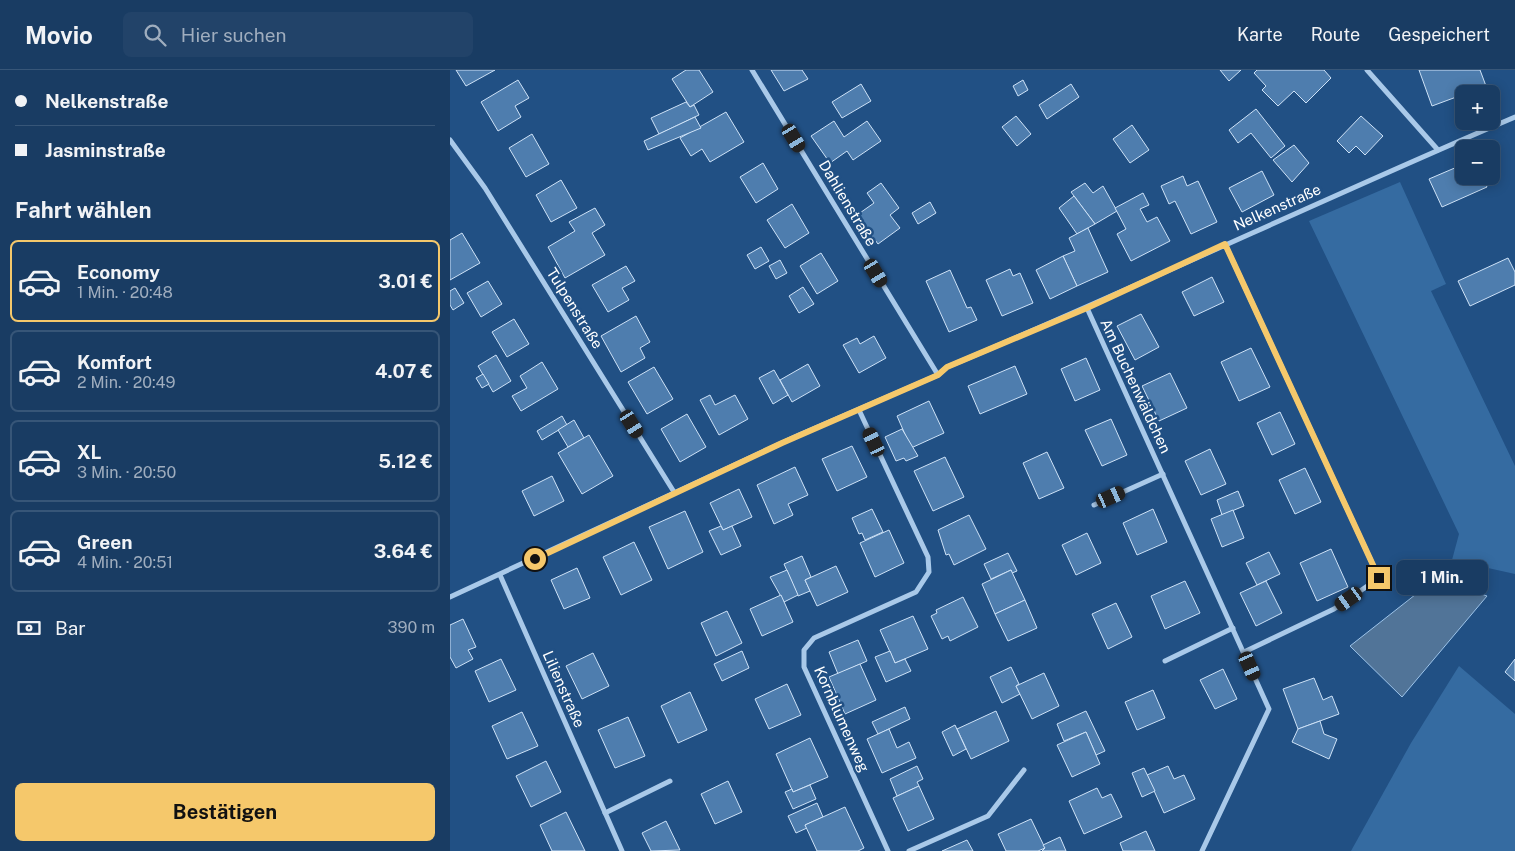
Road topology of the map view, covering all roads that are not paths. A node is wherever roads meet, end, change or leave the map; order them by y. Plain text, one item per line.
1 (752, 70) edge
2 (1366, 70) edge
3 (1515, 117) edge
4 (450, 140) edge
5 (1438, 150) junction
6 (1225, 244) junction
7 (1087, 308) junction
8 (938, 375) junction
9 (859, 410) junction
10 (1163, 474) junction
11 (674, 492) junction
12 (1094, 505) dead end
13 (500, 575) junction
14 (450, 597) edge
15 (1233, 628) junction
16 (1244, 652) junction
17 (1165, 661) dead end
18 (1024, 770) dead end
19 (670, 781) dead end
20 (606, 813) junction
21 (622, 851) edge
22 (888, 851) edge
23 (909, 851) edge
24 (1202, 851) edge

1 - 8 street, Dahlienstraße
2 - 5 street
3 - 5 street, Nelkenstraße
4 - 11 street, Tulpenstraße
5 - 6 street, Nelkenstraße
6 - 7 street, Nelkenstraße
6 - 16 street
7 - 8 street, Nelkenstraße
7 - 10 street, Am Buchenwäldchen
8 - 9 street, Nelkenstraße
9 - 11 street, Nelkenstraße
9 - 22 street, Kornblumenweg
10 - 12 street, Am Buchenwäldchen
10 - 15 street, Am Buchenwäldchen
11 - 13 street, Nelkenstraße
13 - 14 street, Nelkenstraße
13 - 20 street, Lilienstraße
15 - 16 street, Am Buchenwäldchen
15 - 17 street
16 - 24 street, Am Buchenwäldchen
18 - 23 street
19 - 20 street
20 - 21 street, Lilienstraße

